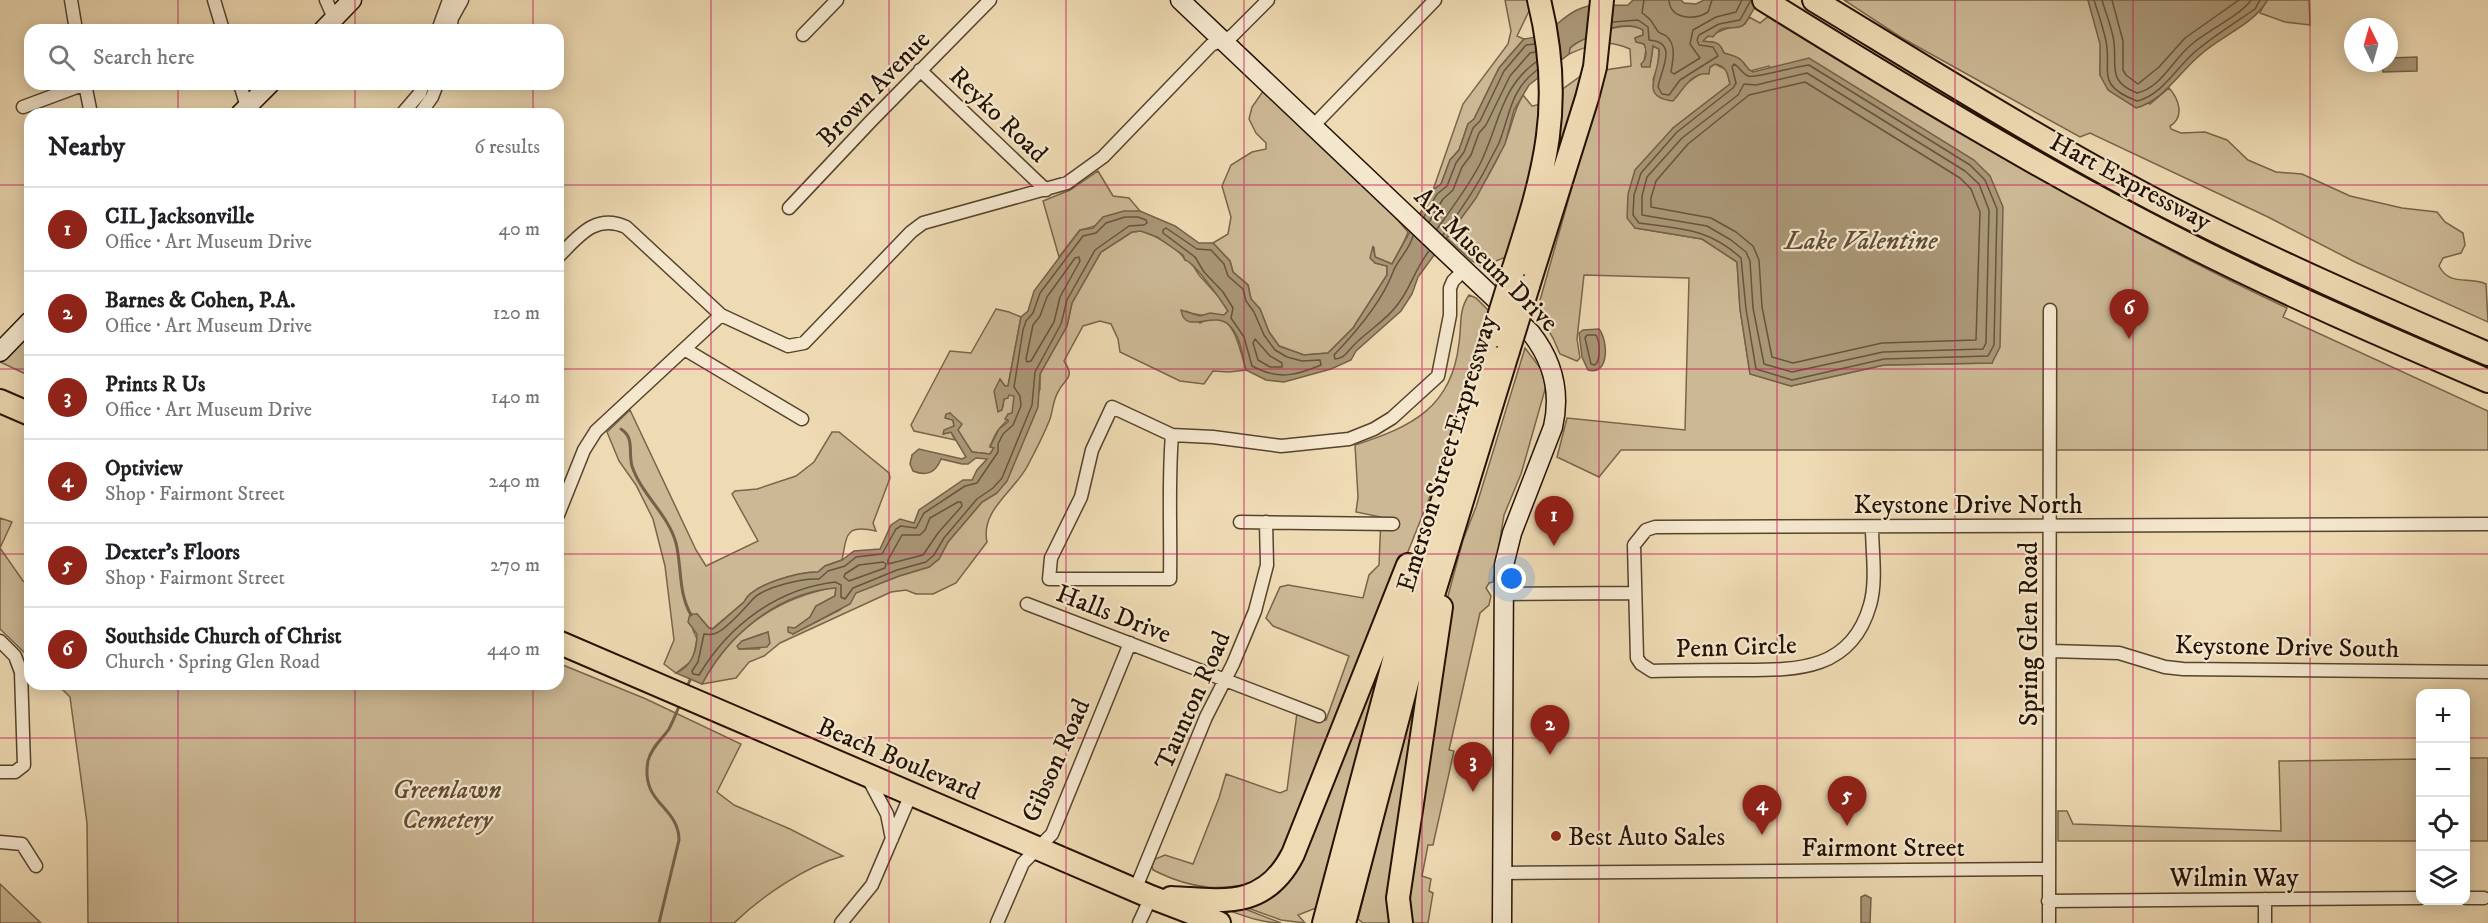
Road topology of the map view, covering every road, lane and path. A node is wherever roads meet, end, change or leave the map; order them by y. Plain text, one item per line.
1 (71, 0) edge
2 (214, 0) edge
3 (326, 0) edge
4 (352, 0) edge
5 (449, 0) edge
6 (462, 0) edge
7 (837, 0) edge
8 (990, 0) edge
9 (1180, 0) edge
10 (1268, 0) edge
11 (1435, 0) edge
12 (1602, 0) edge
13 (1814, 0) edge
14 (1768, 2) edge
15 (1540, 5) edge
16 (75, 24) edge
17 (221, 24) edge
18 (329, 24) edge
19 (440, 24) edge
20 (451, 24) edge
21 (803, 35) dead end
22 (1222, 40) junction
23 (921, 70) junction
24 (69, 90) edge
25 (86, 90) edge
26 (241, 90) edge
27 (264, 90) edge
28 (421, 90) edge
29 (435, 90) edge
30 (24, 107) dead end
31 (90, 108) edge
32 (243, 108) edge
33 (246, 108) edge
34 (407, 108) edge
35 (424, 108) edge
36 (1314, 125) junction
37 (1046, 190) junction
38 (789, 208) dead end
39 (564, 250) edge
40 (1465, 269) junction
41 (1521, 279) junction
42 (2050, 310) dead end
43 (721, 315) junction
44 (24, 327) edge
45 (686, 350) junction
46 (0, 352) edge
47 (2488, 354) edge
48 (2488, 381) edge
49 (0, 401) edge
50 (24, 411) edge
51 (802, 419) dead end
52 (1172, 435) junction
53 (1460, 470) junction
54 (564, 499) edge
55 (1240, 522) dead end
56 (1266, 522) junction
57 (1393, 524) dead end
58 (2488, 524) edge
59 (2050, 525) junction
60 (1872, 527) junction
61 (1634, 593) junction
62 (1504, 594) junction
63 (1027, 604) dead end
64 (0, 641) edge
65 (1130, 643) junction
66 (564, 645) edge
67 (2051, 651) junction
68 (2488, 672) edge
69 (1224, 680) junction
70 (1320, 716) dead end
71 (0, 772) edge
72 (866, 774) junction
73 (911, 794) junction
74 (892, 838) junction
75 (0, 842) edge
76 (1037, 848) junction
77 (36, 866) dead end
78 (2048, 869) junction
79 (1502, 873) junction
80 (1143, 894) junction
81 (2416, 898) edge
82 (2470, 898) edge
83 (2484, 898) dead end
84 (2265, 899) junction
85 (2048, 901) junction
86 (1335, 920) edge
87 (841, 923) edge
88 (997, 923) edge
89 (1140, 923) edge
90 (1219, 923) edge
91 (1401, 923) edge
92 (1502, 923) edge
93 (2049, 923) edge
94 (2265, 923) edge

1 - 16 street
2 - 17 street
3 - 18 street
4 - 18 street
5 - 19 street
6 - 20 street
7 - 21 street
8 - 23 street, Brown Avenue
9 - 22 street, Art Museum Drive
10 - 22 street
11 - 36 street
12 - 41 highway, Emerson Street Expressway
13 - 47 highway, Hart Expressway
14 - 48 highway, Hart Expressway
15 - 41 highway, Emerson Street Expressway
22 - 36 street, Art Museum Drive
22 - 37 street
23 - 37 street, Reyko Road
23 - 38 street, Brown Avenue
24 - 30 street
25 - 31 street
26 - 32 street
27 - 33 street
28 - 34 street
29 - 35 street
36 - 40 street, Art Museum Drive
37 - 43 street
39 - 43 street
40 - 52 street
40 - 62 street, Art Museum Drive
41 - 53 highway, Emerson Street Expressway, bridge
42 - 59 street, Spring Glen Road
43 - 45 street
44 - 46 street
45 - 51 street
45 - 54 street
49 - 50 highway
52 - 52 street
53 - 80 highway
53 - 86 highway, Emerson Street Expressway
53 - 91 highway
55 - 56 street
56 - 57 street
56 - 69 street, Taunton Road
58 - 59 street, Keystone Drive North
59 - 60 street, Keystone Drive North
59 - 67 street, Spring Glen Road
60 - 61 street, Keystone Drive North
60 - 61 street, Penn Circle
61 - 62 street
62 - 79 street, Art Museum Drive
63 - 65 street, Halls Drive
64 - 71 street
65 - 69 street, Halls Drive
65 - 76 street, Gibson Road
66 - 72 highway, Beach Boulevard
67 - 68 street, Keystone Drive South
67 - 78 street, Spring Glen Road
69 - 70 street, Halls Drive
69 - 80 street, Taunton Road
72 - 73 highway, Beach Boulevard
72 - 74 street
73 - 74 street
73 - 76 highway, Beach Boulevard
74 - 87 street
75 - 77 street
76 - 80 highway, Beach Boulevard
76 - 88 street, Gibson Road
78 - 79 street, Fairmont Street
78 - 85 street, Spring Glen Road
79 - 92 street, Art Museum Drive
80 - 89 street, Taunton Road
80 - 90 highway, Beach Boulevard
81 - 84 street, Wilmin Way
82 - 83 street
84 - 85 street, Wilmin Way
84 - 94 street
85 - 93 street, Spring Glen Road

